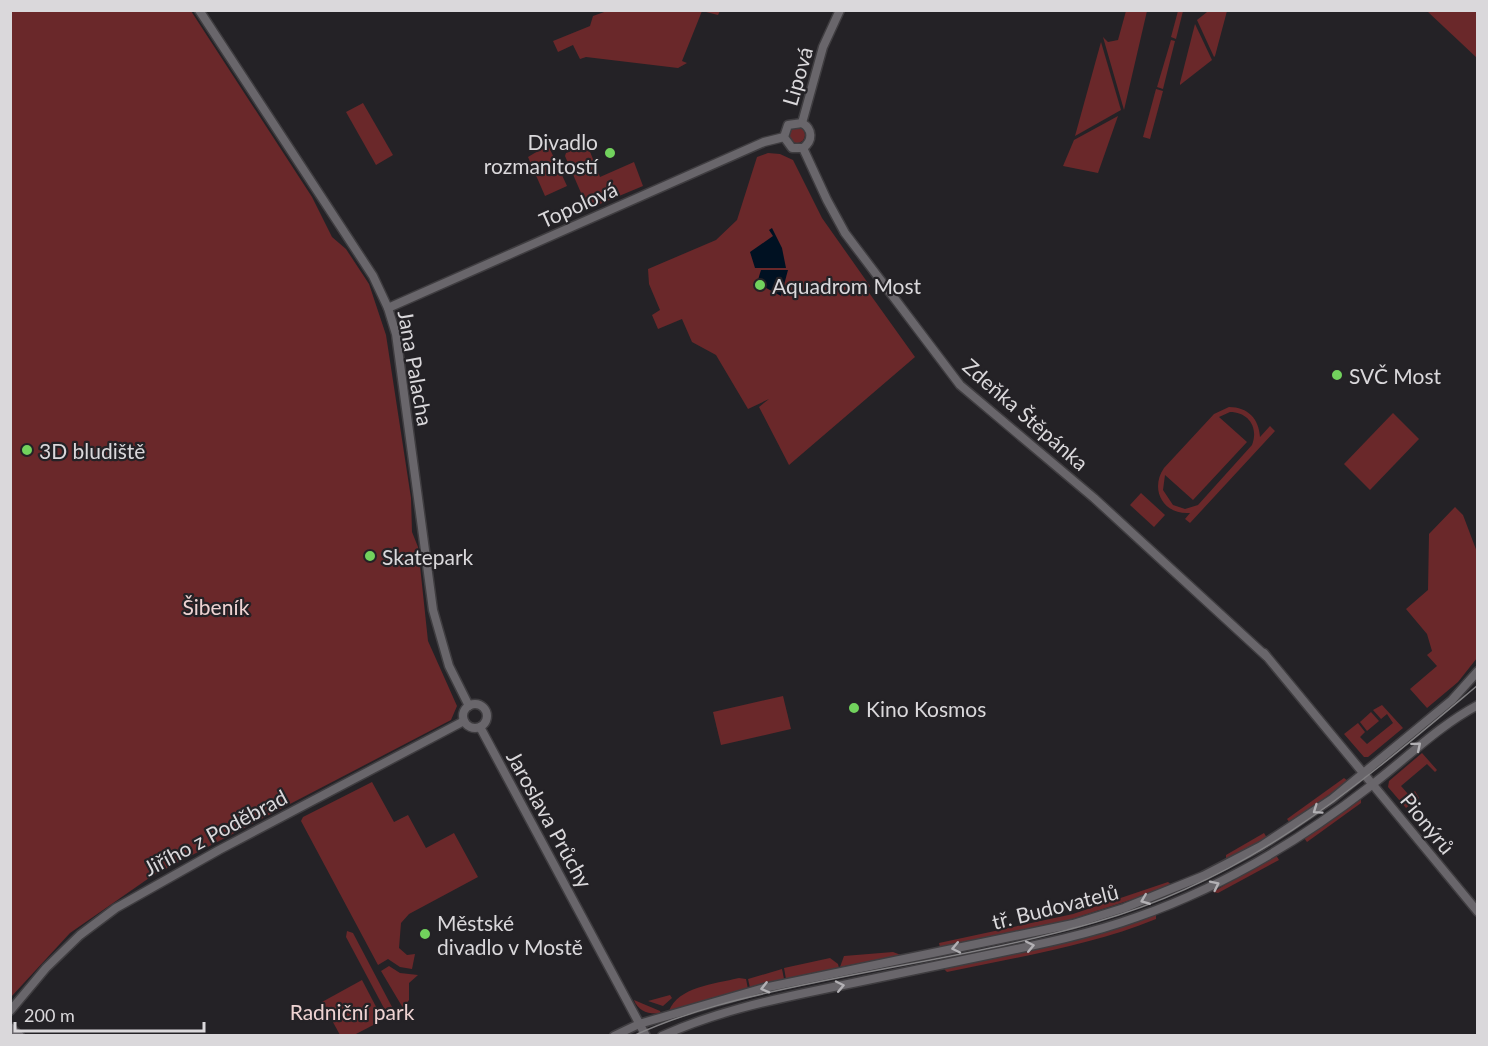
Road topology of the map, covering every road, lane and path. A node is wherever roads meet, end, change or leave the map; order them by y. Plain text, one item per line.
1 (200, 10) edge
2 (840, 10) edge
3 (802, 123) junction
4 (784, 137) junction
5 (803, 148) junction
6 (388, 308) junction
7 (1478, 671) edge
8 (1478, 705) edge
9 (469, 706) junction
10 (464, 722) junction
11 (480, 728) junction
12 (1362, 773) junction
13 (1372, 784) junction
14 (1478, 912) edge
15 (10, 1011) edge
16 (639, 1024) junction
17 (10, 1028) edge
18 (20, 1035) edge
19 (614, 1035) edge
20 (646, 1035) edge
21 (662, 1035) edge

1 - 6 street, Jana Palacha
2 - 3 street, Lipová
3 - 4 street, Topolová
3 - 5 street, Lipová
4 - 5 street
4 - 6 street, Topolová
5 - 12 street, Zdeňka Štěpánka
6 - 9 street, Jana Palacha
7 - 12 street, tř. Budovatelů
13 -> 8 street, tř. Budovatelů
9 - 10 street
9 - 11 street
10 - 11 street
10 - 15 street, Jiřího z Poděbrad
11 - 16 street, Jaroslava Průchy
12 - 13 street, Zdeňka Štěpánka
12 -> 16 street, tř. Budovatelů
13 - 14 street, Pionýrů
21 -> 13 street, tř. Budovatelů
16 - 19 street, tř. Budovatelů
16 - 20 street, Jaroslava Průchy
17 - 18 street

